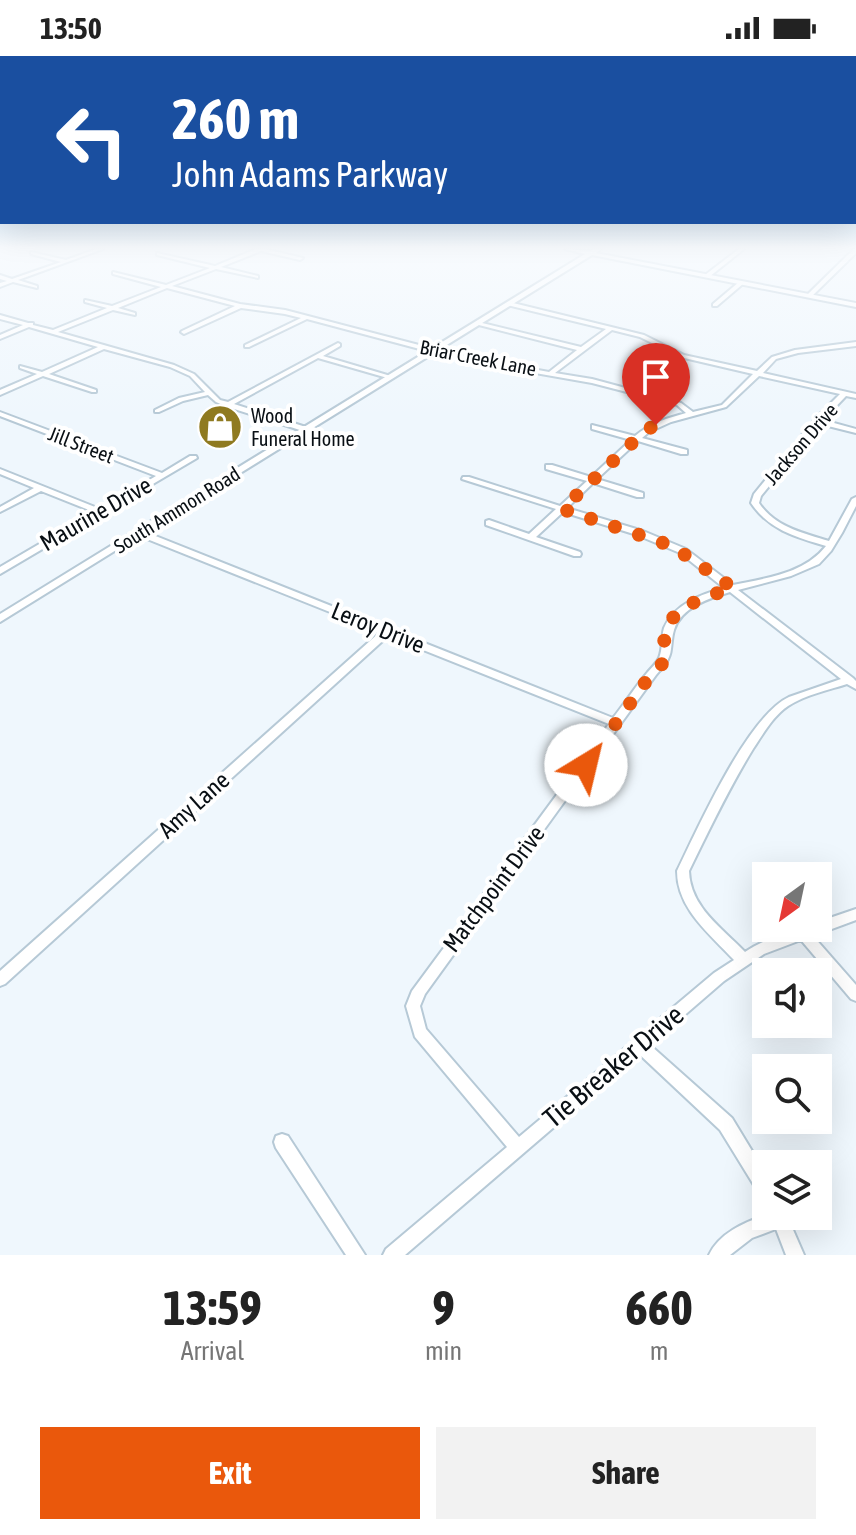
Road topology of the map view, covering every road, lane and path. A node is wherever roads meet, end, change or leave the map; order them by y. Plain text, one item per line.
1 (101, 305) edge
2 (119, 305) edge
3 (236, 305) edge
4 (508, 305) edge
5 (513, 305) edge
6 (240, 306) junction
7 (111, 308) junction
8 (133, 314) dead end
9 (0, 317) edge
10 (305, 318) junction
11 (31, 324) junction
12 (478, 324) junction
13 (611, 328) junction
14 (54, 331) junction
15 (184, 332) dead end
16 (0, 337) edge
17 (856, 344) edge
18 (338, 345) dead end
19 (105, 346) junction
20 (247, 346) dead end
21 (582, 349) junction
22 (433, 351) junction
23 (316, 356) junction
24 (22, 367) dead end
25 (552, 372) junction
26 (43, 374) junction
27 (758, 374) junction
28 (391, 377) junction
29 (94, 391) dead end
30 (0, 393) edge
31 (208, 393) junction
32 (845, 393) junction
33 (856, 396) edge
34 (227, 405) junction
35 (157, 411) dead end
36 (0, 414) edge
37 (693, 415) junction
38 (818, 421) junction
39 (595, 427) dead end
40 (306, 430) junction
41 (856, 431) edge
42 (637, 439) junction
43 (684, 452) dead end
44 (193, 458) dead end
45 (549, 467) dead end
46 (0, 471) edge
47 (162, 476) junction
48 (466, 479) dead end
49 (592, 480) junction
50 (40, 488) junction
51 (640, 495) dead end
52 (856, 499) edge
53 (562, 509) junction
54 (0, 510) edge
55 (100, 512) junction
56 (489, 523) dead end
57 (140, 533) junction
58 (531, 537) junction
59 (828, 544) junction
60 (577, 554) dead end
61 (0, 571) edge
62 (733, 588) junction
63 (0, 619) edge
64 (387, 631) junction
65 (852, 683) edge
66 (616, 723) junction
67 (856, 914) edge
68 (832, 924) edge
69 (785, 942) edge
70 (810, 942) edge
71 (743, 960) junction
72 (0, 980) edge
73 (856, 995) edge
74 (640, 1045) junction
75 (282, 1142) dead end
76 (517, 1146) junction
77 (752, 1166) edge
78 (752, 1228) edge
79 (784, 1230) edge
80 (356, 1255) edge
81 (392, 1255) edge
82 (718, 1255) edge
83 (795, 1255) edge

1 - 7 street
2 - 7 street
3 - 6 street, Briar Creek Lane
4 - 12 main road, South Ammon Road
5 - 13 street
6 - 10 street, Briar Creek Lane
6 - 15 street
7 - 8 street
7 - 14 street
9 - 11 street
10 - 20 street
10 - 22 street, Briar Creek Lane
11 - 14 street
11 - 16 street
12 - 21 street
12 - 22 main road, South Ammon Road
13 - 21 street
13 - 27 street
14 - 19 street
17 - 27 street
18 - 23 street
19 - 26 street
19 - 31 street
21 - 25 street
22 - 25 street, Briar Creek Lane
22 - 28 main road, South Ammon Road
23 - 28 street
23 - 34 street
24 - 26 street
25 - 37 street, Briar Creek Lane
26 - 29 street
26 - 30 street
27 - 32 street
27 - 37 street
28 - 40 main road, South Ammon Road
31 - 34 street
31 - 35 street
32 - 33 street
32 - 38 street, Jackson Drive
34 - 40 street
36 - 47 street, Jill Street
37 - 42 street
38 - 41 street
38 - 59 street, Jackson Drive
39 - 42 street
40 - 57 main road, South Ammon Road
42 - 43 street
42 - 49 street
44 - 47 street, Maurine Drive
45 - 49 street
46 - 50 street
47 - 55 street, Maurine Drive
48 - 53 street
49 - 51 street
49 - 53 street
50 - 54 street
50 - 55 street
52 - 59 street, Matchpoint Drive
53 - 58 street
53 - 62 street
55 - 61 street, Maurine Drive
56 - 58 street
57 - 63 main road, South Ammon Road
57 - 64 street, Leroy Drive
58 - 60 street
59 - 62 street, Matchpoint Drive
62 - 65 street
62 - 66 street, Matchpoint Drive
64 - 66 street, Leroy Drive
64 - 72 street, Amy Lane
65 - 71 street
66 - 76 street, Matchpoint Drive
67 - 68 street, Tie Breaker Drive
69 - 71 street, Tie Breaker Drive
70 - 73 street
71 - 74 street, Tie Breaker Drive
74 - 76 street, Tie Breaker Drive
74 - 77 street
75 - 80 street
76 - 81 street, Tie Breaker Drive
78 - 82 street
79 - 83 street

